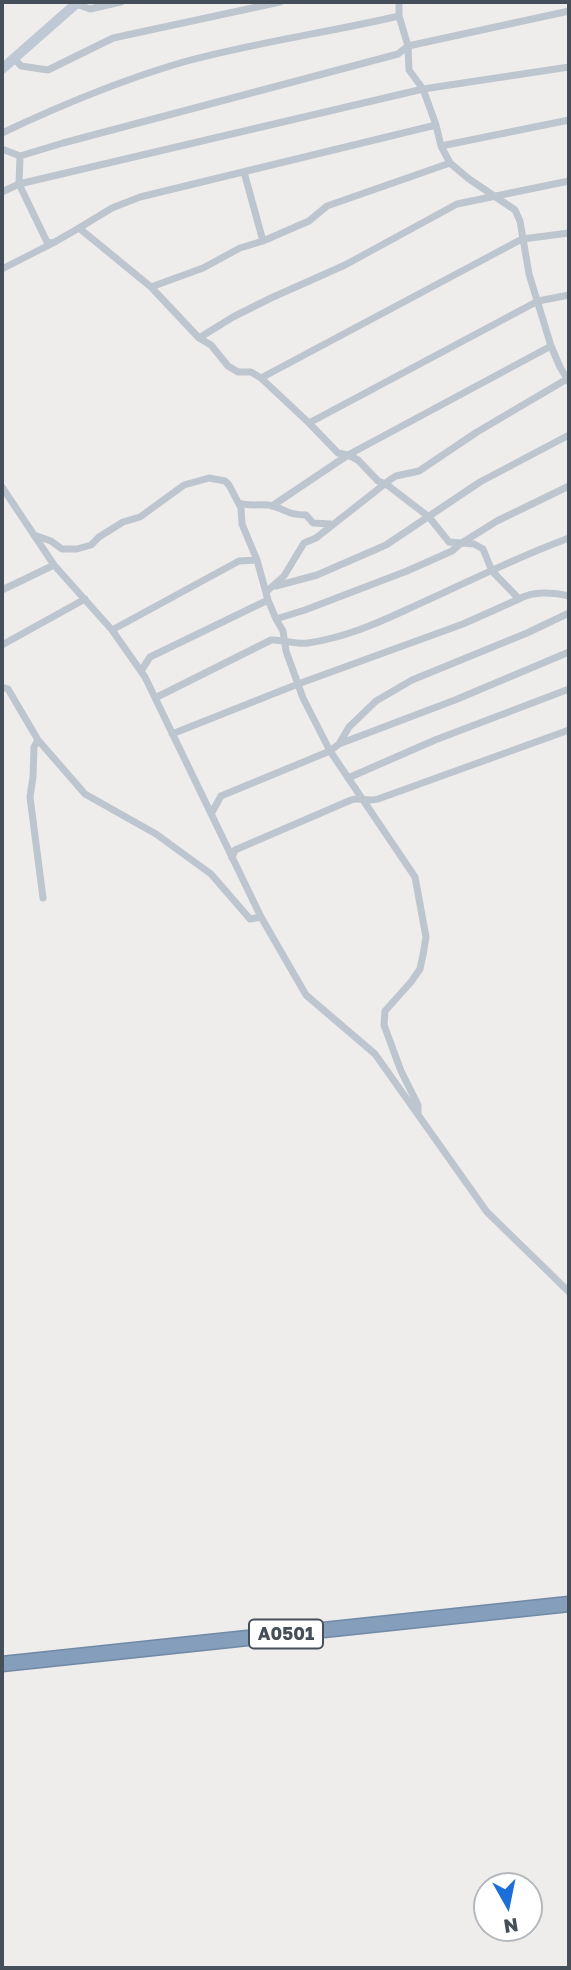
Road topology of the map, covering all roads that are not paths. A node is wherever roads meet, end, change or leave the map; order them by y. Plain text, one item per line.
1 (121, 2) edge
2 (280, 2) edge
3 (402, 2) edge
4 (77, 3) edge
5 (569, 10) edge
6 (399, 16) junction
7 (408, 46) junction
8 (14, 58) junction
9 (569, 67) edge
10 (2, 69) edge
11 (423, 89) junction
12 (569, 120) edge
13 (436, 125) junction
14 (2, 133) edge
15 (441, 146) junction
16 (2, 149) edge
17 (20, 156) junction
18 (450, 163) junction
19 (244, 172) junction
20 (569, 181) edge
21 (19, 184) junction
22 (2, 192) edge
23 (494, 196) junction
24 (79, 228) junction
25 (569, 233) edge
26 (522, 239) junction
27 (263, 241) junction
28 (53, 243) junction
29 (2, 268) edge
30 (151, 288) junction
31 (569, 295) edge
32 (538, 301) junction
33 (199, 338) junction
34 (551, 346) junction
35 (569, 365) edge
36 (560, 367) junction
37 (261, 378) junction
38 (568, 381) edge
39 (309, 423) junction
40 (569, 435) edge
41 (348, 455) junction
42 (386, 484) junction
43 (569, 486) edge
44 (2, 487) edge
45 (239, 503) junction
46 (272, 506) junction
47 (429, 517) junction
48 (331, 524) junction
49 (32, 533) junction
50 (569, 538) edge
51 (460, 544) junction
52 (257, 560) junction
53 (54, 565) junction
54 (492, 570) junction
55 (274, 587) junction
56 (2, 590) edge
57 (267, 596) junction
58 (569, 596) edge
59 (85, 598) junction
60 (519, 599) junction
61 (569, 613) edge
62 (276, 619) junction
63 (112, 630) junction
64 (285, 642) junction
65 (2, 645) edge
66 (569, 652) edge
67 (141, 671) junction
68 (2, 677) edge
69 (298, 684) junction
70 (5, 688) edge
71 (569, 689) edge
72 (155, 698) junction
73 (569, 730) edge
74 (172, 734) junction
75 (38, 740) junction
76 (339, 744) junction
77 (330, 751) junction
78 (348, 778) junction
79 (362, 799) junction
80 (211, 814) junction
81 (232, 858) junction
82 (43, 898) dead end
83 (261, 917) junction
84 (418, 1115) junction
85 (569, 1292) edge
86 (569, 1604) edge
87 (2, 1664) edge

1 - 4 street
2 - 8 street
3 - 6 street
4 - 8 street
5 - 7 street
6 - 7 street
6 - 14 street
7 - 11 street
7 - 17 street
8 - 10 street
9 - 11 street
11 - 13 street
11 - 21 street
12 - 15 street
13 - 15 street
13 - 19 street
15 - 18 street
16 - 17 street
17 - 21 street
18 - 23 street
18 - 27 street
19 - 24 street
19 - 27 street
20 - 23 street
21 - 22 street
21 - 28 street
23 - 26 street
23 - 33 street
24 - 28 street
24 - 30 street
25 - 26 street
26 - 32 street
26 - 37 street
27 - 30 street
28 - 29 street
30 - 33 street
31 - 32 street
32 - 34 street
32 - 39 street
33 - 37 street
34 - 36 street
34 - 41 street
35 - 36 street
36 - 38 street
37 - 39 street
38 - 42 street
39 - 41 street
40 - 47 street
41 - 42 street
41 - 46 street
42 - 47 street
42 - 48 street
43 - 51 street
44 - 49 street
45 - 46 street
45 - 49 street
45 - 52 street
46 - 48 street
47 - 51 street
47 - 55 street
48 - 55 street
49 - 53 street
50 - 54 street
51 - 54 street
51 - 62 street
52 - 57 street
52 - 63 street
53 - 56 street
53 - 59 street
54 - 60 street
54 - 64 street
55 - 57 street
57 - 62 street
57 - 67 street
58 - 60 street
59 - 63 street
59 - 65 street
60 - 69 street
61 - 76 street
62 - 64 street
63 - 67 street
64 - 69 street
64 - 72 street
66 - 76 street
67 - 72 street
68 - 70 street
69 - 74 street
69 - 77 street
70 - 75 street
71 - 78 street
72 - 74 street
73 - 79 street
74 - 80 street
75 - 82 street
75 - 83 street
76 - 77 street
77 - 78 street
77 - 80 street
78 - 79 street
79 - 81 street
79 - 84 street
80 - 81 street
81 - 83 street
83 - 84 street
84 - 85 street
86 - 87 highway, A0501

